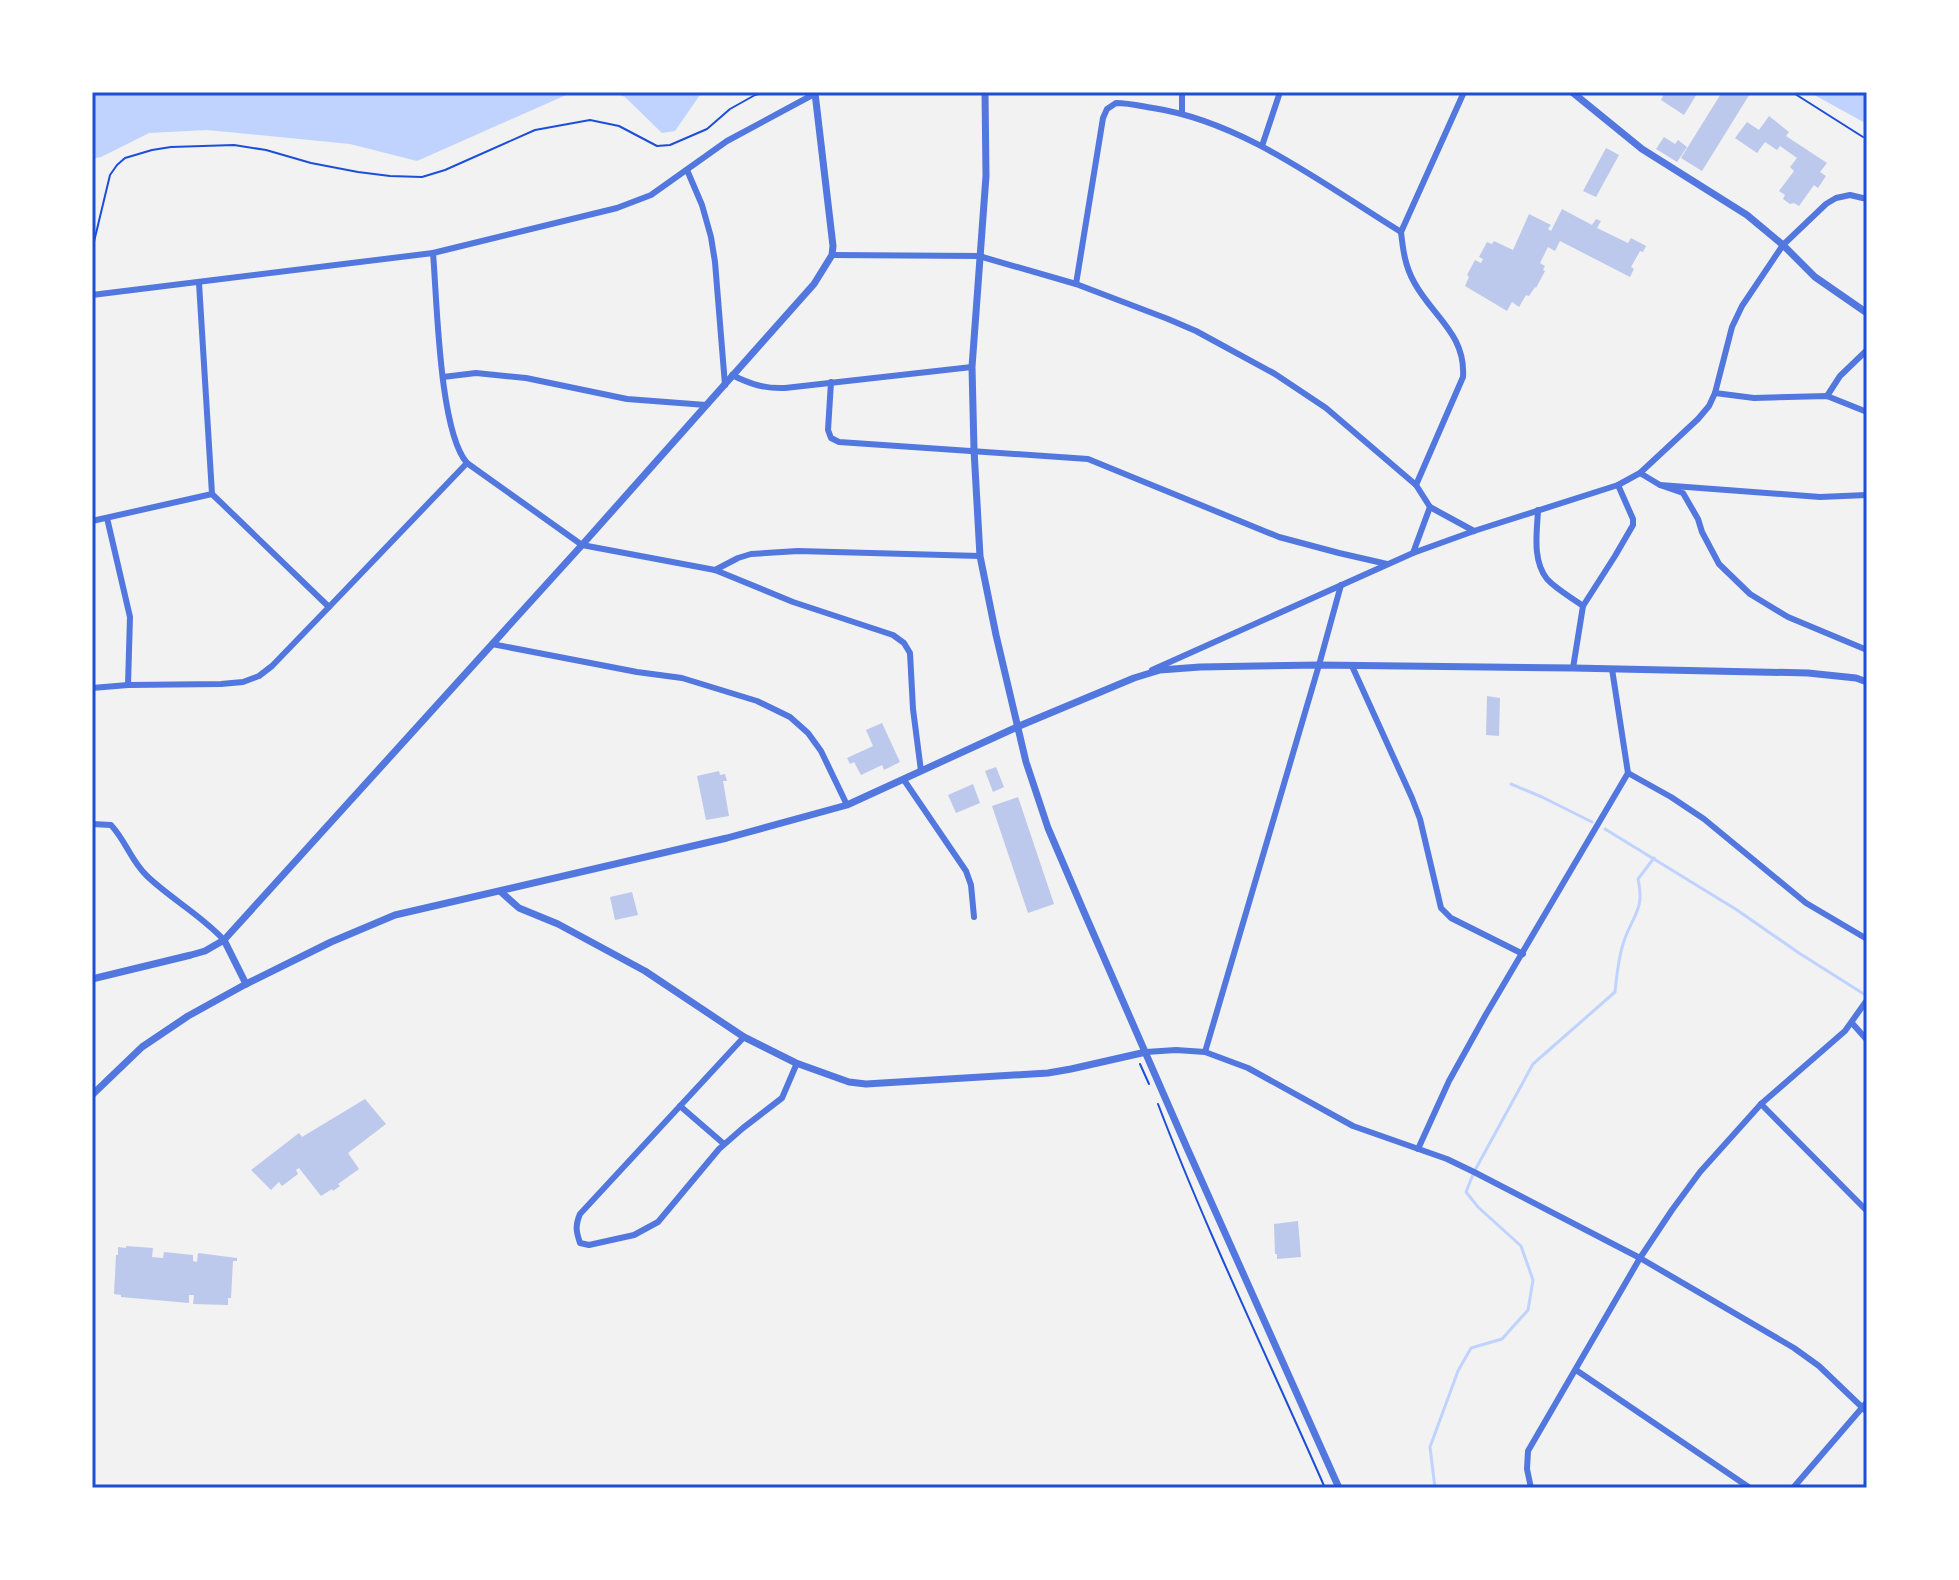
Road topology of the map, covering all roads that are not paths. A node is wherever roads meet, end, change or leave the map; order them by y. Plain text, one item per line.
1 (817, 92) edge
2 (985, 92) edge
3 (1182, 92) edge
4 (1280, 92) edge
5 (1464, 92) edge
6 (1572, 92) edge
7 (1182, 114) junction
8 (1262, 146) junction
9 (687, 170) junction
10 (1867, 199) edge
11 (1401, 232) junction
12 (1783, 245) junction
13 (433, 253) junction
14 (832, 255) junction
15 (979, 256) junction
16 (199, 283) junction
17 (1076, 284) junction
18 (92, 295) edge
19 (1867, 313) edge
20 (1867, 350) edge
21 (972, 367) junction
22 (732, 375) junction
23 (443, 377) junction
24 (831, 382) junction
25 (725, 385) junction
26 (1715, 393) junction
27 (1827, 396) junction
28 (706, 405) junction
29 (1867, 412) edge
30 (974, 450) junction
31 (467, 463) junction
32 (1640, 473) junction
33 (1416, 485) junction
34 (1618, 485) junction
35 (1660, 485) junction
36 (212, 494) junction
37 (1867, 495) edge
38 (1430, 507) junction
39 (1538, 510) junction
40 (107, 518) junction
41 (92, 521) edge
42 (1474, 531) junction
43 (582, 545) junction
44 (1413, 553) junction
45 (980, 556) junction
46 (1390, 564) junction
47 (715, 570) junction
48 (1341, 585) junction
49 (1583, 606) junction
50 (329, 607) junction
51 (492, 644) junction
52 (1867, 650) edge
53 (1319, 665) junction
54 (1352, 666) junction
55 (1573, 668) junction
56 (1612, 669) junction
57 (1134, 678) junction
58 (1867, 682) edge
59 (128, 685) junction
60 (92, 688) edge
61 (1017, 727) junction
62 (921, 771) junction
63 (1628, 773) junction
64 (904, 780) junction
65 (847, 805) junction
66 (92, 824) edge
67 (501, 892) junction
68 (974, 917) dead end
69 (1867, 939) edge
70 (224, 940) junction
71 (1523, 954) junction
72 (92, 979) edge
73 (246, 984) junction
74 (1867, 1000) edge
75 (1852, 1023) junction
76 (744, 1037) junction
77 (1867, 1040) edge
78 (1146, 1052) junction
79 (1205, 1052) junction
80 (797, 1063) junction
81 (92, 1095) edge
82 (1761, 1104) junction
83 (680, 1106) junction
84 (724, 1144) junction
85 (1418, 1149) junction
86 (1867, 1211) edge
87 (1640, 1258) junction
88 (1576, 1370) junction
89 (1866, 1407) edge
90 (1339, 1488) edge
91 (1531, 1488) edge
92 (1750, 1488) edge
93 (1793, 1488) edge

1 - 9 street
1 - 14 street
2 - 15 street
3 - 7 street
4 - 8 street
5 - 11 street
6 - 12 street
7 - 8 street
7 - 17 street
8 - 11 street
9 - 13 street
9 - 25 street
10 - 12 street
11 - 33 street
12 - 19 street
12 - 26 street
13 - 16 street
13 - 23 street
14 - 15 street
14 - 22 street
15 - 17 street
15 - 21 street
16 - 18 street
16 - 36 street
17 - 33 street
20 - 27 street
21 - 24 street
21 - 30 street
22 - 24 street
22 - 25 street
23 - 28 street
23 - 31 street
24 - 30 street
25 - 28 street
26 - 27 street
26 - 32 street
27 - 29 street
28 - 43 street
30 - 45 street
30 - 46 street
31 - 43 street
31 - 50 street
32 - 34 street
32 - 35 street
33 - 38 street
34 - 39 street
34 - 49 street
35 - 37 street
35 - 52 street
36 - 40 street
36 - 50 street
38 - 42 street
38 - 44 street
39 - 42 street
39 - 49 street
40 - 41 street
40 - 59 street
42 - 44 street
43 - 47 street
43 - 51 street
44 - 46 street
45 - 47 street
45 - 61 street
46 - 48 street
47 - 62 street
48 - 53 street
48 - 57 street
49 - 55 street
50 - 59 street
51 - 65 street
51 - 70 street
53 - 54 street
53 - 57 street
53 - 79 street
54 - 55 street
54 - 71 street
55 - 56 street
56 - 58 street
56 - 63 street
57 - 61 street
59 - 60 street
61 - 62 street
61 - 78 street
62 - 64 street
63 - 69 street
63 - 71 street
64 - 65 street
64 - 68 street
65 - 67 street
66 - 70 street
67 - 73 street
67 - 76 street
70 - 72 street
70 - 73 street
71 - 85 street
73 - 81 street
74 - 75 street
75 - 77 street
75 - 82 street
76 - 80 street
76 - 83 street
78 - 79 street
78 - 80 street
78 - 90 street
79 - 85 street
80 - 84 street
82 - 86 street
82 - 87 street
83 - 84 street
83 - 84 street
85 - 87 street
87 - 88 street
87 - 89 street
88 - 91 street
88 - 92 street
89 - 93 street

